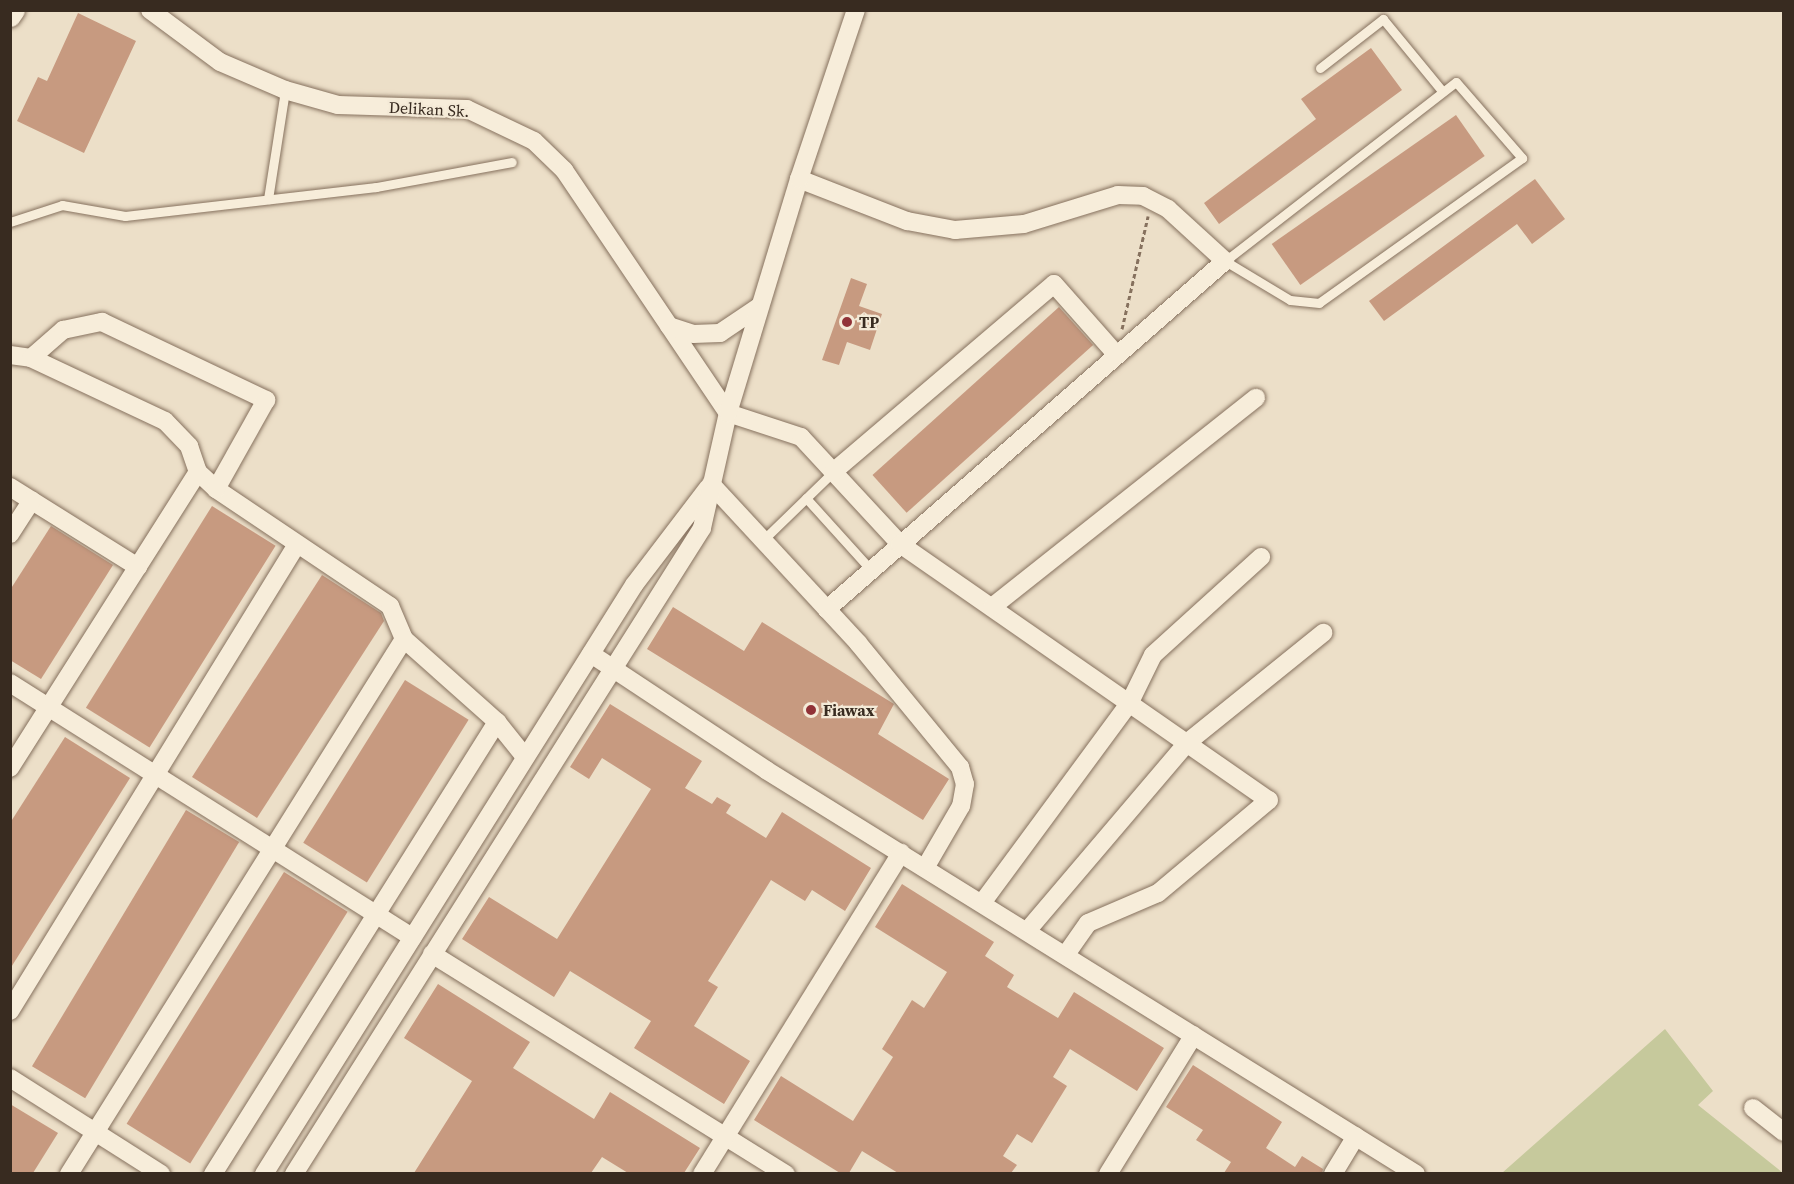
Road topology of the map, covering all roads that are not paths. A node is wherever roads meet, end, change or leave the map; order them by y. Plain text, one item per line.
1 (14, 10) edge
2 (150, 10) edge
3 (856, 10) edge
4 (10, 16) edge
5 (1320, 68) dead end
6 (285, 90) junction
7 (1443, 92) junction
8 (512, 162) dead end
9 (799, 179) junction
10 (268, 199) junction
11 (10, 222) edge
12 (1225, 261) junction
13 (760, 306) junction
14 (669, 326) junction
15 (1116, 354) junction
16 (10, 355) edge
17 (31, 358) junction
18 (1256, 398) dead end
19 (728, 413) junction
20 (198, 472) junction
21 (833, 472) junction
22 (711, 484) junction
23 (10, 487) edge
24 (216, 489) junction
25 (806, 498) junction
26 (32, 500) junction
27 (10, 534) edge
28 (763, 540) junction
29 (900, 544) junction
30 (296, 546) junction
31 (1261, 556) dead end
32 (138, 567) junction
33 (871, 570) junction
34 (992, 607) junction
35 (827, 609) junction
36 (1323, 633) dead end
37 (404, 639) junction
38 (591, 654) junction
39 (612, 668) junction
40 (10, 683) edge
41 (1130, 702) junction
42 (49, 707) junction
43 (497, 722) junction
44 (1188, 742) junction
45 (525, 757) junction
46 (10, 768) edge
47 (156, 775) junction
48 (273, 849) junction
49 (901, 853) junction
50 (925, 868) junction
51 (982, 903) junction
52 (376, 914) junction
53 (1027, 931) junction
54 (412, 937) junction
55 (432, 954) junction
56 (1066, 955) junction
57 (10, 1011) edge
58 (1194, 1035) junction
59 (10, 1078) edge
60 (1753, 1108) dead end
61 (95, 1132) junction
62 (1784, 1132) edge
63 (725, 1136) junction
64 (1356, 1136) junction
65 (69, 1173) edge
66 (161, 1173) edge
67 (213, 1173) edge
68 (264, 1173) edge
69 (294, 1173) edge
70 (702, 1173) edge
71 (786, 1173) edge
72 (1108, 1173) edge
73 (1333, 1173) edge
74 (1416, 1173) edge

1 - 4 street
2 - 6 street, Delikan Sk.
3 - 9 street
5 - 7 lane
6 - 10 lane
6 - 14 street, Delikan Sk.
7 - 12 lane
7 - 12 lane
8 - 10 lane
9 - 12 street
9 - 13 street
10 - 11 lane
12 - 15 street
13 - 14 street
13 - 19 street
14 - 19 street, Delikan Sk.
15 - 21 street
15 - 29 street
16 - 17 street
17 - 20 street
17 - 24 street
18 - 34 street
19 - 21 street
19 - 22 street
20 - 24 street
20 - 32 street
21 - 25 lane
21 - 29 street
22 - 28 street
22 - 38 street
22 - 39 street
23 - 26 street
24 - 30 street
25 - 28 lane
25 - 33 lane
26 - 27 street
26 - 32 street
28 - 35 street
29 - 33 street
29 - 34 street
30 - 37 street
30 - 47 street
31 - 41 street
32 - 42 street
33 - 35 street
34 - 41 street
35 - 50 street
36 - 44 street
37 - 43 street
37 - 48 street
38 - 39 street
38 - 45 street
39 - 49 street
39 - 55 street
40 - 42 street
41 - 44 street
41 - 51 street
42 - 46 street
42 - 47 street
43 - 45 street
43 - 52 street
44 - 53 street
44 - 56 street
45 - 54 street
47 - 48 street
47 - 57 street
48 - 52 street
48 - 61 street
49 - 50 street
49 - 63 street
50 - 51 street
51 - 53 street
52 - 54 street
52 - 67 street
53 - 56 street
54 - 68 street
55 - 63 street
55 - 69 street
56 - 58 street
58 - 64 street
58 - 72 street
59 - 61 street
60 - 62 street
61 - 65 street
61 - 66 street
63 - 70 street
63 - 71 street
64 - 73 street
64 - 74 street

